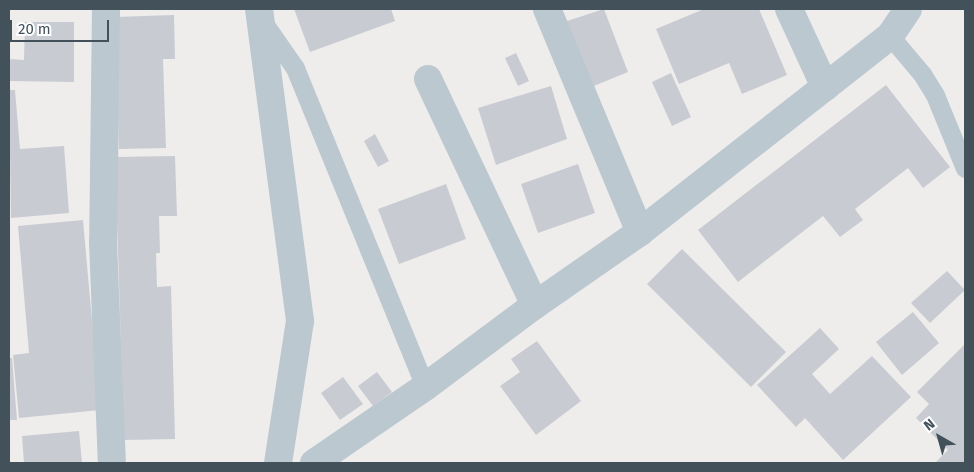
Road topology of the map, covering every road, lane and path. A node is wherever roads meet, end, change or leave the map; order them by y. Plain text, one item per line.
1 (106, 9) edge
2 (547, 9) edge
3 (789, 9) edge
4 (908, 9) edge
5 (260, 14) edge
6 (890, 36) junction
7 (428, 79) dead end
8 (825, 87) junction
9 (965, 168) edge
10 (640, 232) junction
11 (535, 305) junction
12 (425, 388) junction
13 (112, 463) edge
14 (278, 463) edge
15 (314, 463) edge

1 - 13 street
2 - 10 street
3 - 8 street
4 - 6 street
5 - 12 lane
5 - 14 street
6 - 8 street
6 - 9 lane
7 - 11 street
8 - 10 street
10 - 11 street
11 - 12 street
12 - 15 street

